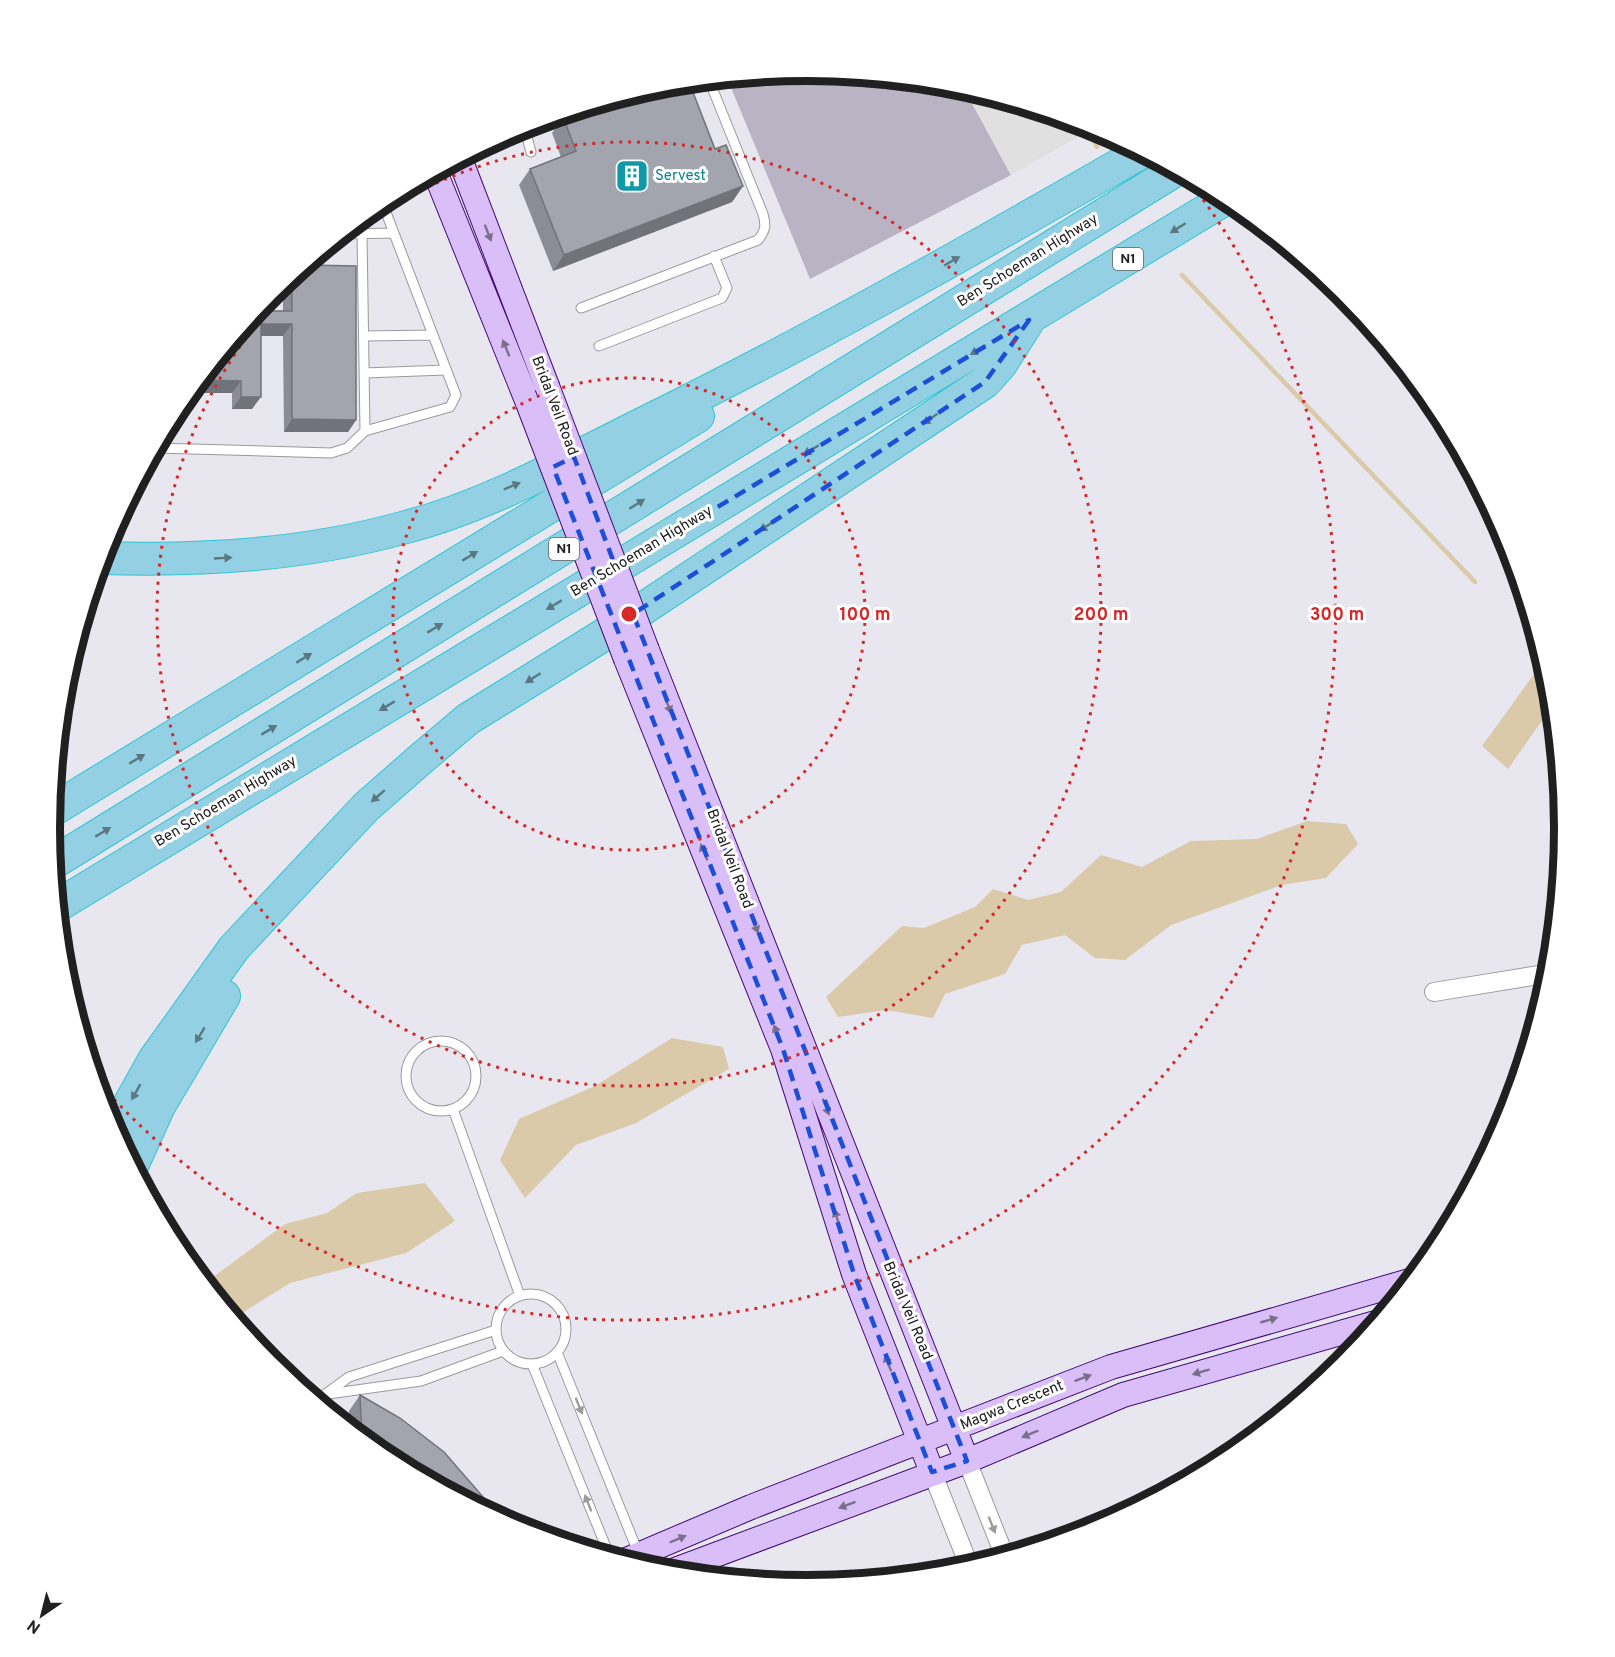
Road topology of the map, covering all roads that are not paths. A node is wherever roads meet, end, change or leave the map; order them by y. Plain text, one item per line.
1 (712, 87) edge
2 (527, 136) edge
3 (531, 152) dead end
4 (1134, 156) edge
5 (464, 165) edge
6 (1169, 174) edge
7 (438, 179) edge
8 (1218, 204) edge
9 (385, 212) edge
10 (393, 232) junction
11 (354, 233) edge
12 (362, 233) junction
13 (714, 256) junction
14 (902, 290) junction
15 (580, 308) dead end
16 (1029, 320) junction
17 (433, 335) junction
18 (363, 336) junction
19 (599, 346) dead end
20 (446, 370) junction
21 (364, 372) junction
22 (365, 431) junction
23 (164, 448) edge
24 (113, 553) edge
25 (111, 558) edge
26 (165, 560) junction
27 (636, 655) junction
28 (61, 805) edge
29 (61, 858) edge
30 (299, 879) junction
31 (64, 902) edge
32 (1541, 975) edge
33 (1434, 992) dead end
34 (453, 1109) junction
35 (120, 1121) edge
36 (136, 1157) edge
37 (1401, 1284) edge
38 (520, 1296) junction
39 (496, 1330) junction
40 (1361, 1331) edge
41 (503, 1350) junction
42 (557, 1352) junction
43 (532, 1364) junction
44 (328, 1394) junction
45 (322, 1397) edge
46 (955, 1429) junction
47 (919, 1442) junction
48 (967, 1461) junction
49 (932, 1472) junction
50 (607, 1549) edge
51 (1002, 1551) edge
52 (634, 1556) edge
53 (643, 1558) edge
54 (966, 1559) edge
55 (686, 1566) edge

1 - 13 lane
2 - 3 lane
14 -> 4 highway
5 -> 27 street, Bridal Veil Road, bridge
29 -> 6 highway, Ben Schoeman Highway / N1
27 -> 7 street, Bridal Veil Road, bridge
8 -> 16 highway, Ben Schoeman Highway / N1
9 - 10 lane
10 - 12 lane
10 - 17 lane
11 - 12 lane
12 - 18 lane
13 - 15 lane
13 - 19 lane
26 -> 14 highway
28 -> 14 highway
16 -> 30 highway
16 -> 31 highway, Ben Schoeman Highway / N1
17 - 18 lane
17 - 20 lane
18 - 21 lane
20 - 21 lane
20 - 22 lane
21 - 22 lane
22 - 23 lane
24 - 26 highway
25 - 26 highway
27 -> 46 street, Bridal Veil Road
47 -> 27 street, Bridal Veil Road
30 -> 35 highway
30 -> 36 highway
32 - 33 street
34 - 34 lane
34 - 38 lane
46 -> 37 street, Magwa Crescent
38 - 39 lane
38 - 42 lane
39 - 41 lane
39 - 44 lane
40 -> 48 street
41 - 43 lane
41 - 44 lane
42 - 43 lane
42 -> 52 lane
50 -> 43 lane
44 - 45 lane
46 - 47 street, Magwa Crescent
46 - 48 street, Bridal Veil Road
47 - 49 street, Bridal Veil Road
53 -> 47 street, Magwa Crescent
48 - 49 street
48 -> 51 street, Bridal Veil Road
49 - 54 street, Bridal Veil Road
49 -> 55 street

